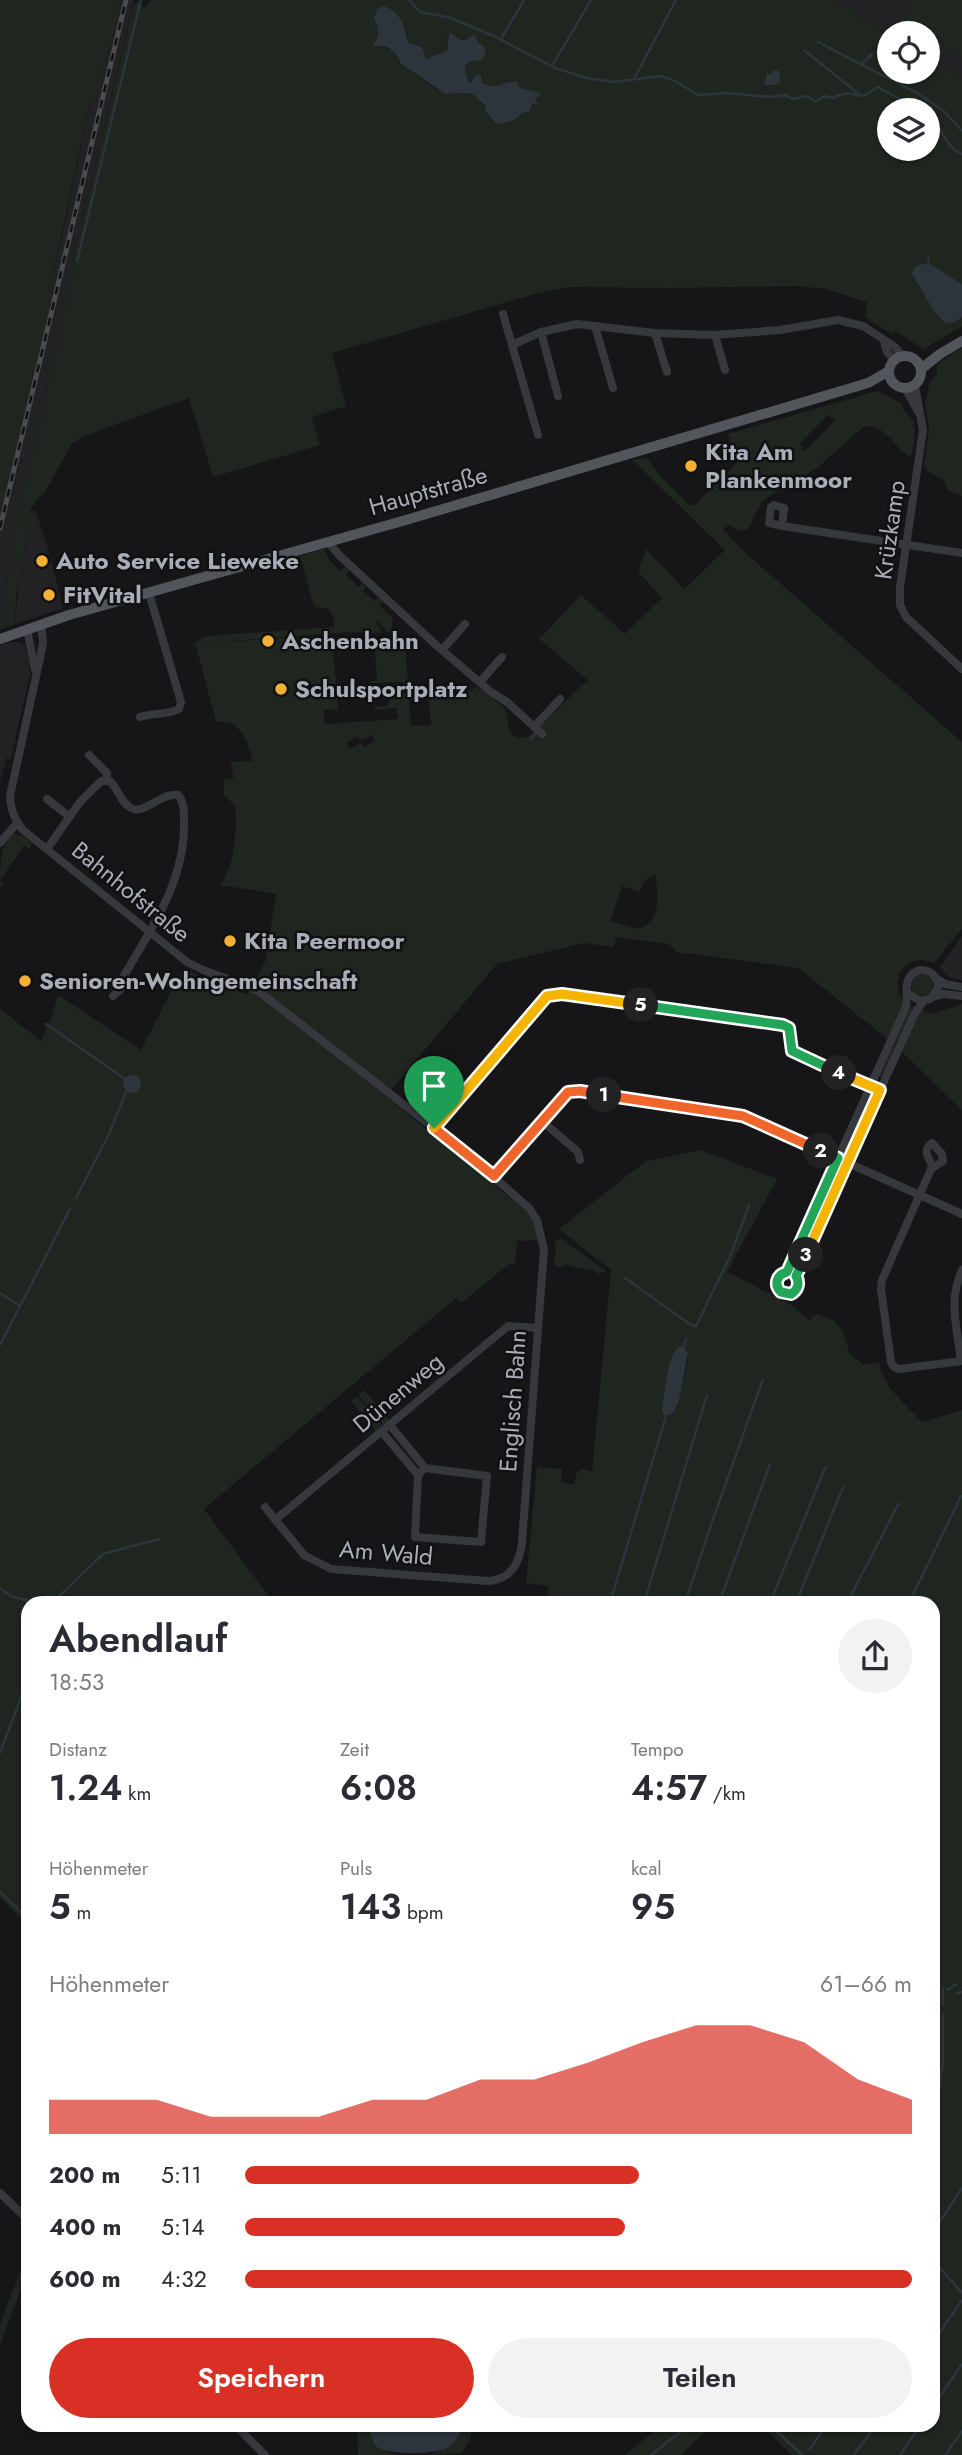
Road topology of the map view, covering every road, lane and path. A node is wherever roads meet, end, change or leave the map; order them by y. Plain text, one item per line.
1 (503, 314) dead end
2 (595, 326) junction
3 (541, 332) junction
4 (655, 332) junction
5 (715, 335) junction
6 (962, 341) edge
7 (512, 345) junction
8 (919, 365) junction
9 (894, 367) junction
10 (725, 370) dead end
11 (667, 372) dead end
12 (910, 387) junction
13 (613, 388) dead end
14 (558, 396) dead end
15 (538, 435) dead end
16 (782, 526) dead end
17 (328, 542) junction
18 (907, 544) junction
19 (962, 553) edge
20 (149, 593) junction
21 (41, 624) junction
22 (465, 624) dead end
23 (27, 629) junction
24 (0, 639) edge
25 (442, 650) junction
26 (502, 657) dead end
27 (962, 669) edge
28 (36, 673) junction
29 (480, 682) junction
30 (560, 699) dead end
31 (140, 717) dead end
32 (534, 727) junction
33 (542, 734) dead end
34 (89, 755) dead end
35 (106, 780) junction
36 (47, 799) dead end
37 (70, 817) junction
38 (17, 823) junction
39 (0, 842) edge
40 (47, 849) junction
41 (149, 932) junction
42 (937, 979) junction
43 (962, 987) edge
44 (909, 994) junction
45 (113, 996) dead end
46 (962, 996) edge
47 (933, 997) junction
48 (923, 1002) junction
49 (871, 1086) junction
50 (880, 1090) junction
51 (542, 1121) junction
52 (434, 1128) junction
53 (838, 1158) junction
54 (580, 1160) dead end
55 (848, 1162) junction
56 (931, 1169) dead end
57 (494, 1176) junction
58 (920, 1195) junction
59 (962, 1214) edge
60 (541, 1230) joint
61 (962, 1270) edge
62 (787, 1272) junction
63 (796, 1276) junction
64 (538, 1328) junction
65 (962, 1361) edge
66 (390, 1425) junction
67 (382, 1432) junction
68 (425, 1468) junction
69 (418, 1475) junction
70 (265, 1507) dead end
71 (275, 1520) junction
72 (511, 1572) joint
73 (0, 2193) edge
74 (21, 2213) edge
75 (242, 2432) edge
76 (265, 2455) edge

1 - 7 street
2 - 3 street
2 - 4 street
2 - 13 street
3 - 7 street
3 - 14 street
4 - 5 street
4 - 11 street
5 - 9 street
5 - 10 street
6 - 8 main road
7 - 15 street
8 - 9 main road, Hauptstraße
8 - 12 main road
9 - 12 main road, Hauptstraße
9 - 17 main road, Hauptstraße
12 - 18 street, Krüzkamp
16 - 18 street
17 - 20 main road, Hauptstraße
17 - 25 street
18 - 19 street
18 - 27 street, Krüzkamp
20 - 21 main road, Hauptstraße
20 - 31 street
21 - 23 main road, Hauptstraße
21 - 28 street
22 - 25 street
23 - 24 main road, Hauptstraße
23 - 28 street
25 - 29 street
26 - 29 street
28 - 38 street
29 - 32 street
30 - 32 street
32 - 33 street
34 - 35 street
35 - 37 street
35 - 41 street
36 - 37 street
37 - 40 street
38 - 39 street
38 - 40 street, Bahnhofstraße
40 - 41 street, Bahnhofstraße
41 - 45 street
41 - 52 street, Bahnhofstraße
42 - 43 street
42 - 44 street
42 - 47 street
44 - 48 street
44 - 49 street
46 - 47 street
47 - 48 street
48 - 50 street
49 - 50 street
49 - 52 street
49 - 53 street
50 - 55 street
51 - 53 street
51 - 54 street
51 - 57 street
52 - 57 street, Bahnhofstraße
53 - 55 street
53 - 62 street
55 - 58 street
55 - 63 street
56 - 58 street
57 - 60 street, Bahnhofstraße
58 - 59 street
58 - 65 street
60 - 64 street, Englisch Bahn
61 - 65 street
62 - 63 street
62 - 63 street
64 - 66 street, Dünenweg
64 - 72 street, Englisch Bahn
66 - 67 street, Dünenweg
66 - 68 street
67 - 69 street
67 - 71 street, Dünenweg
68 - 69 street
68 - 69 street
70 - 71 street, Am Wald
71 - 72 street, Am Wald
73 - 74 street
75 - 76 street

